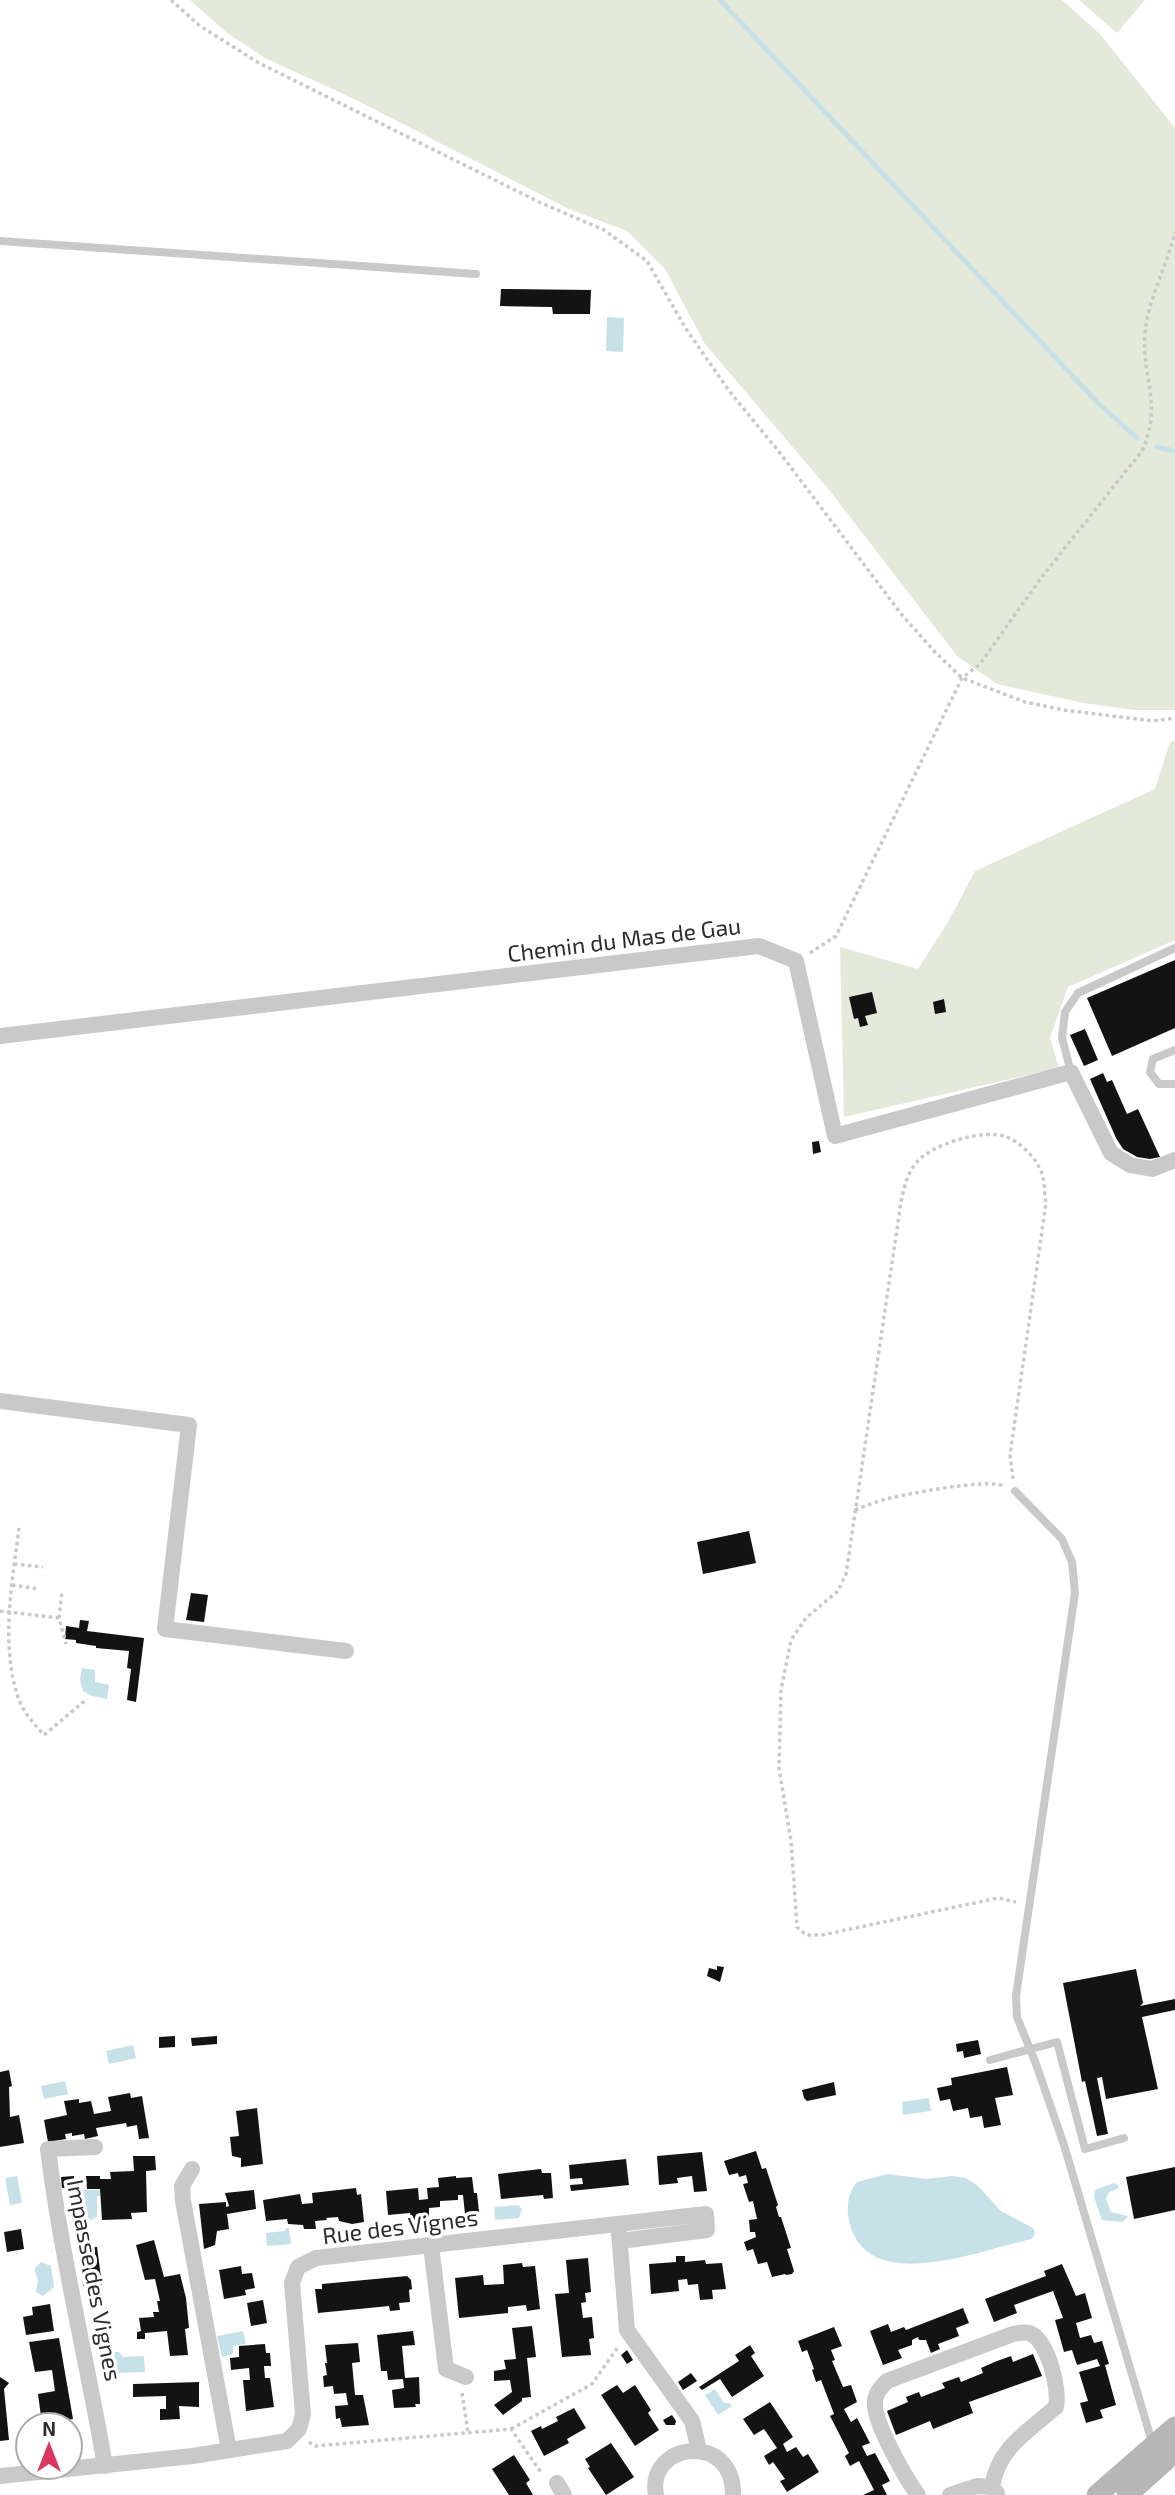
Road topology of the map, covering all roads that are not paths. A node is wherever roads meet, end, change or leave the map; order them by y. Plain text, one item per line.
1 (0, 241) edge
2 (476, 274) dead end
3 (1175, 948) edge
4 (0, 1036) edge
5 (1175, 1050) edge
6 (1071, 1072) junction
7 (1175, 1084) edge
8 (1175, 1160) edge
9 (0, 1401) edge
10 (1015, 1491) road end
11 (346, 1651) dead end
12 (1031, 2050) junction
13 (990, 2060) dead end
14 (1124, 2138) dead end
15 (95, 2147) dead end
16 (192, 2169) dead end
17 (617, 2223) junction
18 (620, 2241) junction
19 (431, 2245) junction
20 (466, 2377) road end
21 (1175, 2427) edge
22 (229, 2450) junction
23 (699, 2450) junction
24 (1164, 2453) edge
25 (105, 2466) junction
26 (0, 2476) edge
27 (995, 2491) edge
28 (656, 2495) edge
29 (733, 2495) edge
30 (918, 2495) edge
31 (950, 2495) edge
32 (1097, 2495) edge
33 (1126, 2495) edge

1 - 2 lane
3 - 6 lane
4 - 6 street, Chemin du Mas de Gau
5 - 7 lane
6 - 8 street
9 - 11 street
10 - 12 lane
12 - 13 lane
12 - 14 lane
12 - 24 lane
15 - 25 street, Impasse des Vignes
16 - 22 street
17 - 18 street
17 - 18 street, Rue des Vignes
17 - 19 street, Rue des Vignes
18 - 23 street
19 - 20 street
19 - 22 street, Rue des Vignes
21 - 24 main road
22 - 25 street
23 - 28 street
23 - 29 street
24 - 32 main road
24 - 33 main road
25 - 26 street
27 - 30 street
27 - 31 street

